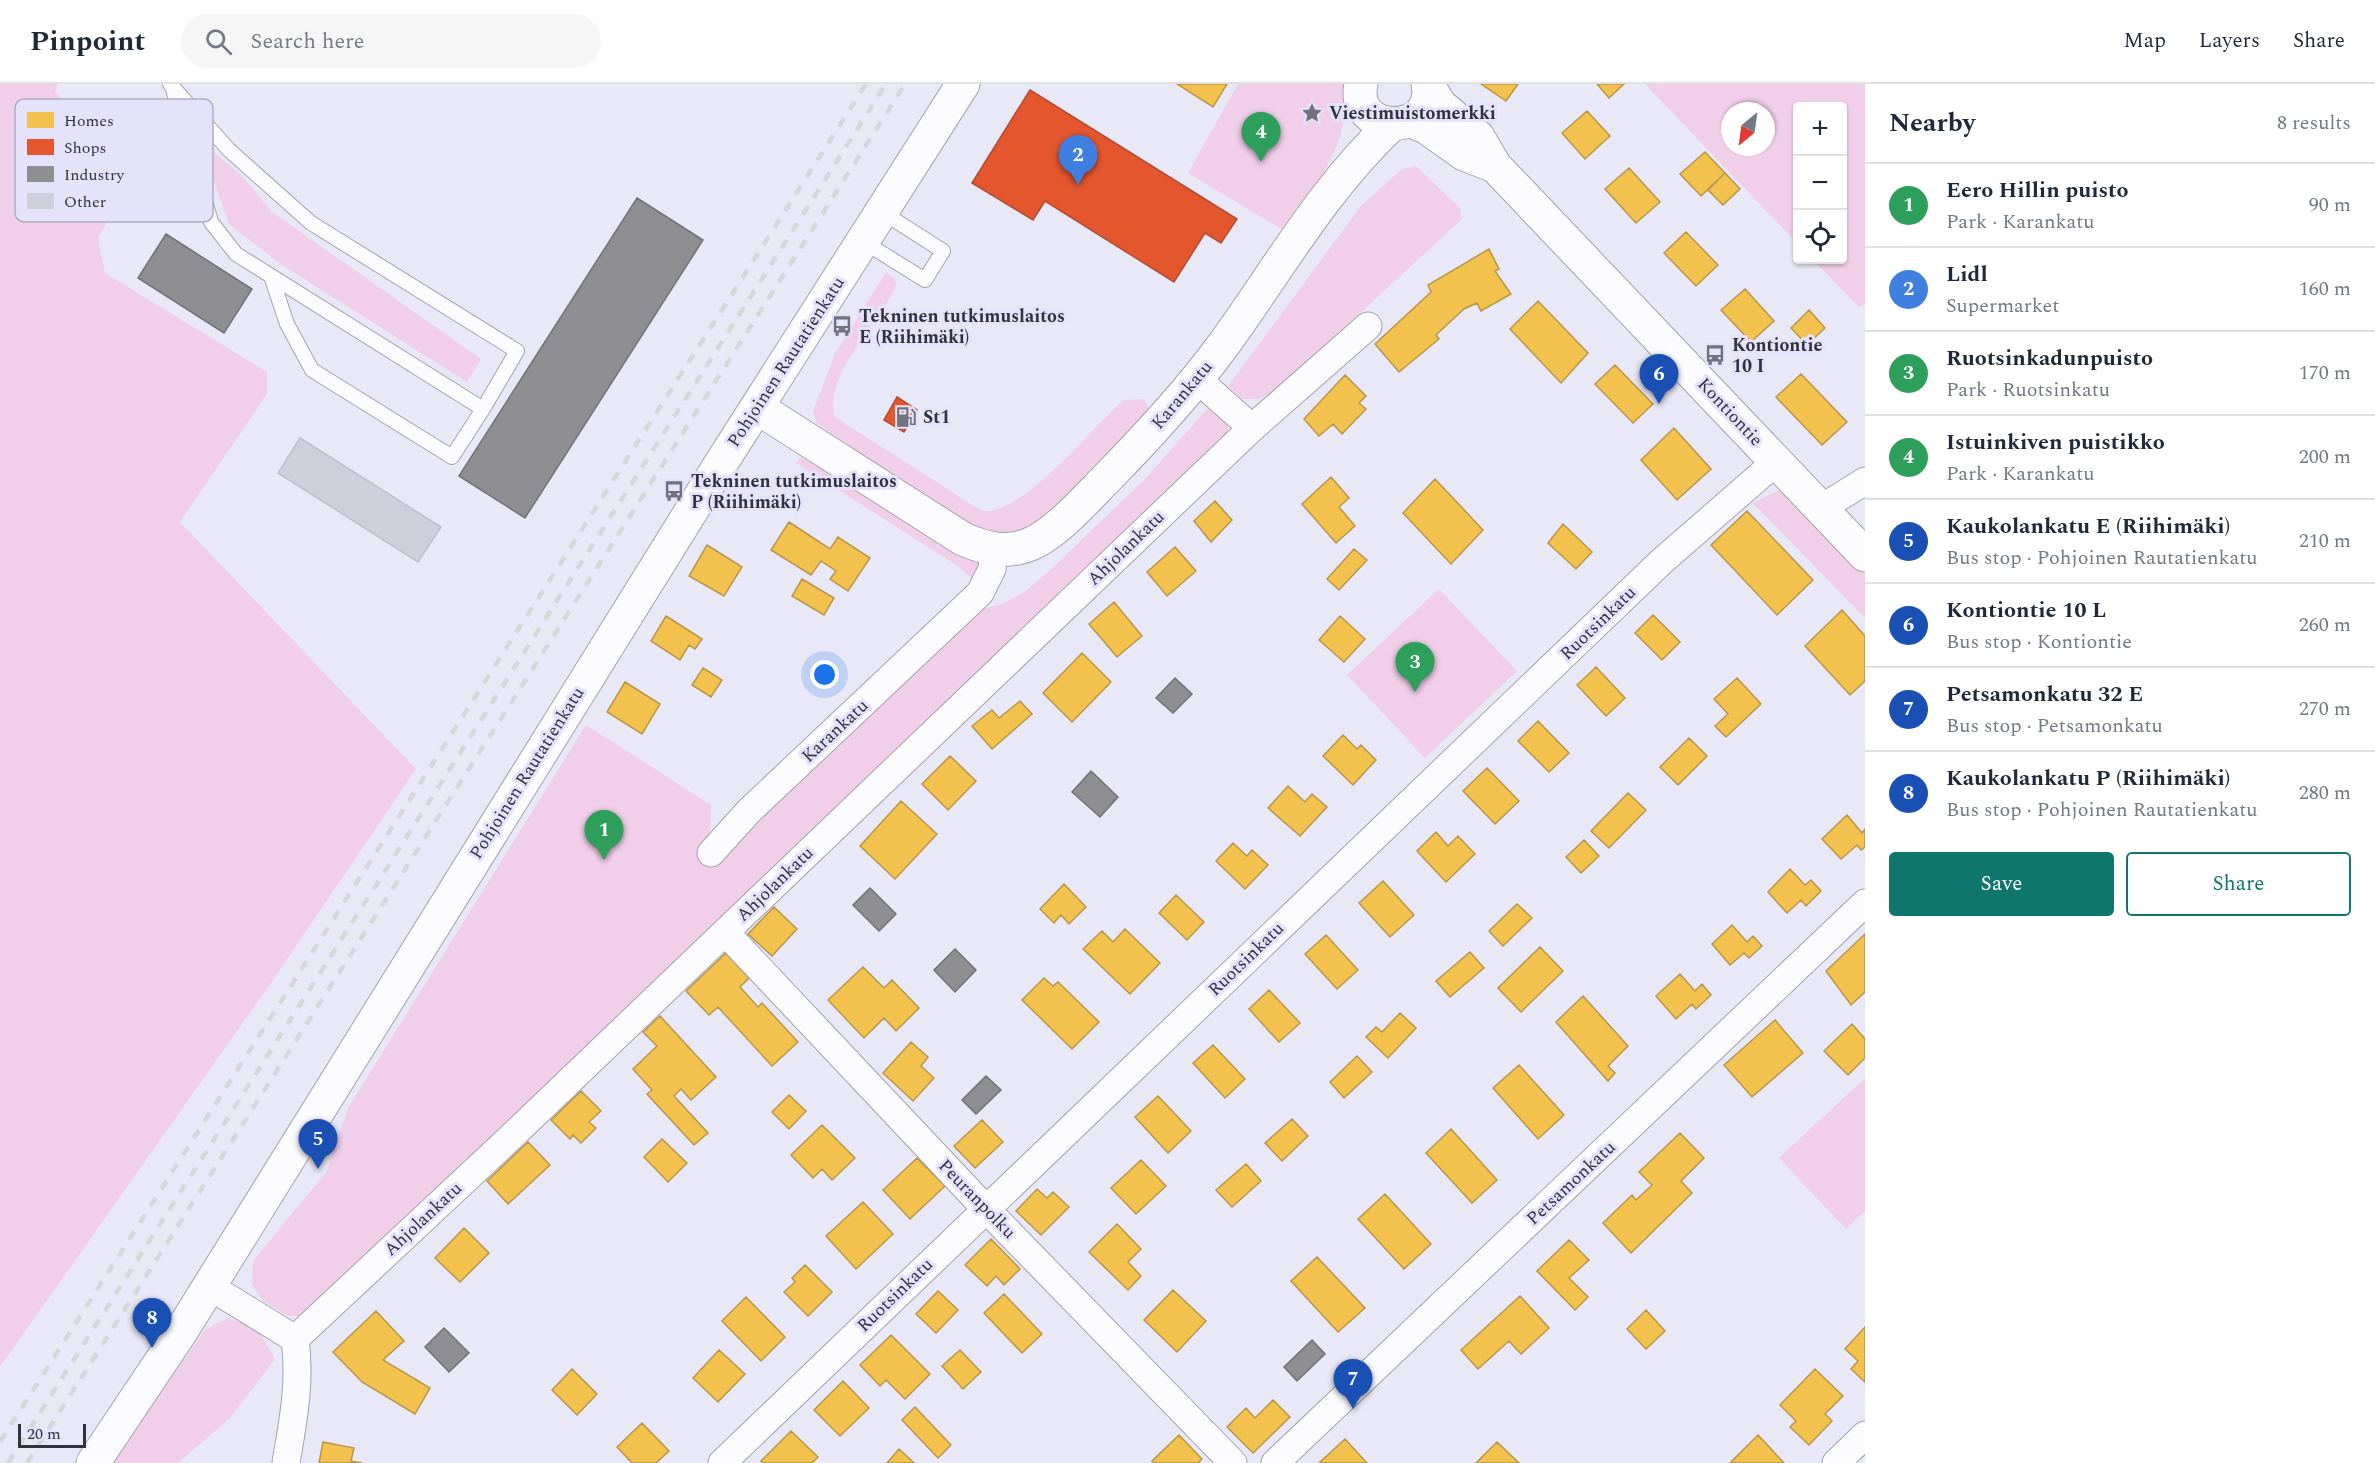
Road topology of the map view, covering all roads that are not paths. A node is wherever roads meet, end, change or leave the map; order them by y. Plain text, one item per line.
1 (963, 84) edge
2 (1429, 86) edge
3 (172, 87) edge
4 (1360, 89) edge
5 (183, 99) edge
6 (1401, 123) junction
7 (213, 132) edge
8 (1495, 166) junction
9 (1329, 192) junction
10 (882, 212) junction
11 (212, 222) edge
12 (864, 242) junction
13 (271, 276) junction
14 (1368, 326) dead end
15 (1196, 378) junction
16 (758, 408) junction
17 (483, 409) junction
18 (1252, 428) junction
19 (1777, 461) junction
20 (1865, 481) edge
21 (1822, 508) junction
22 (994, 550) junction
23 (1865, 555) edge
24 (711, 853) dead end
25 (1865, 903) edge
26 (725, 932) junction
27 (985, 1208) junction
28 (208, 1286) junction
29 (295, 1338) junction
30 (1865, 1435) edge
31 (93, 1463) edge
32 (286, 1463) edge
33 (722, 1463) edge
34 (1233, 1463) edge
35 (1275, 1463) edge
36 (1836, 1463) edge

1 - 10 street, Pohjoinen Rautatienkatu
2 - 6 street, Karankatu
2 - 8 street, Kontiontie
3 - 5 lane
4 - 6 street, Kontiontie
4 - 9 street, Karankatu
6 - 8 street, Kontiontie
6 - 9 street, Karankatu
7 - 17 lane
8 - 19 street, Kontiontie
9 - 15 street, Karankatu
10 - 12 street, Pohjoinen Rautatienkatu
10 - 12 lane
11 - 13 lane
12 - 16 street, Pohjoinen Rautatienkatu
13 - 17 lane
13 - 17 lane
14 - 18 street, Ahjolankatu
15 - 18 street
15 - 22 street, Karankatu
16 - 22 street, Karankatu
16 - 28 street, Pohjoinen Rautatienkatu
18 - 26 street, Ahjolankatu
19 - 21 street, Kontiontie
19 - 27 street, Ruotsinkatu
20 - 21 street
21 - 23 street, Kontiontie
22 - 24 street, Karankatu
25 - 35 street, Petsamonkatu
26 - 27 street, Peuranpolku
26 - 29 street, Ahjolankatu
27 - 33 street, Ruotsinkatu
27 - 34 street, Peuranpolku
28 - 29 street
28 - 31 street, Pohjoinen Rautatienkatu
29 - 32 street
30 - 36 street

